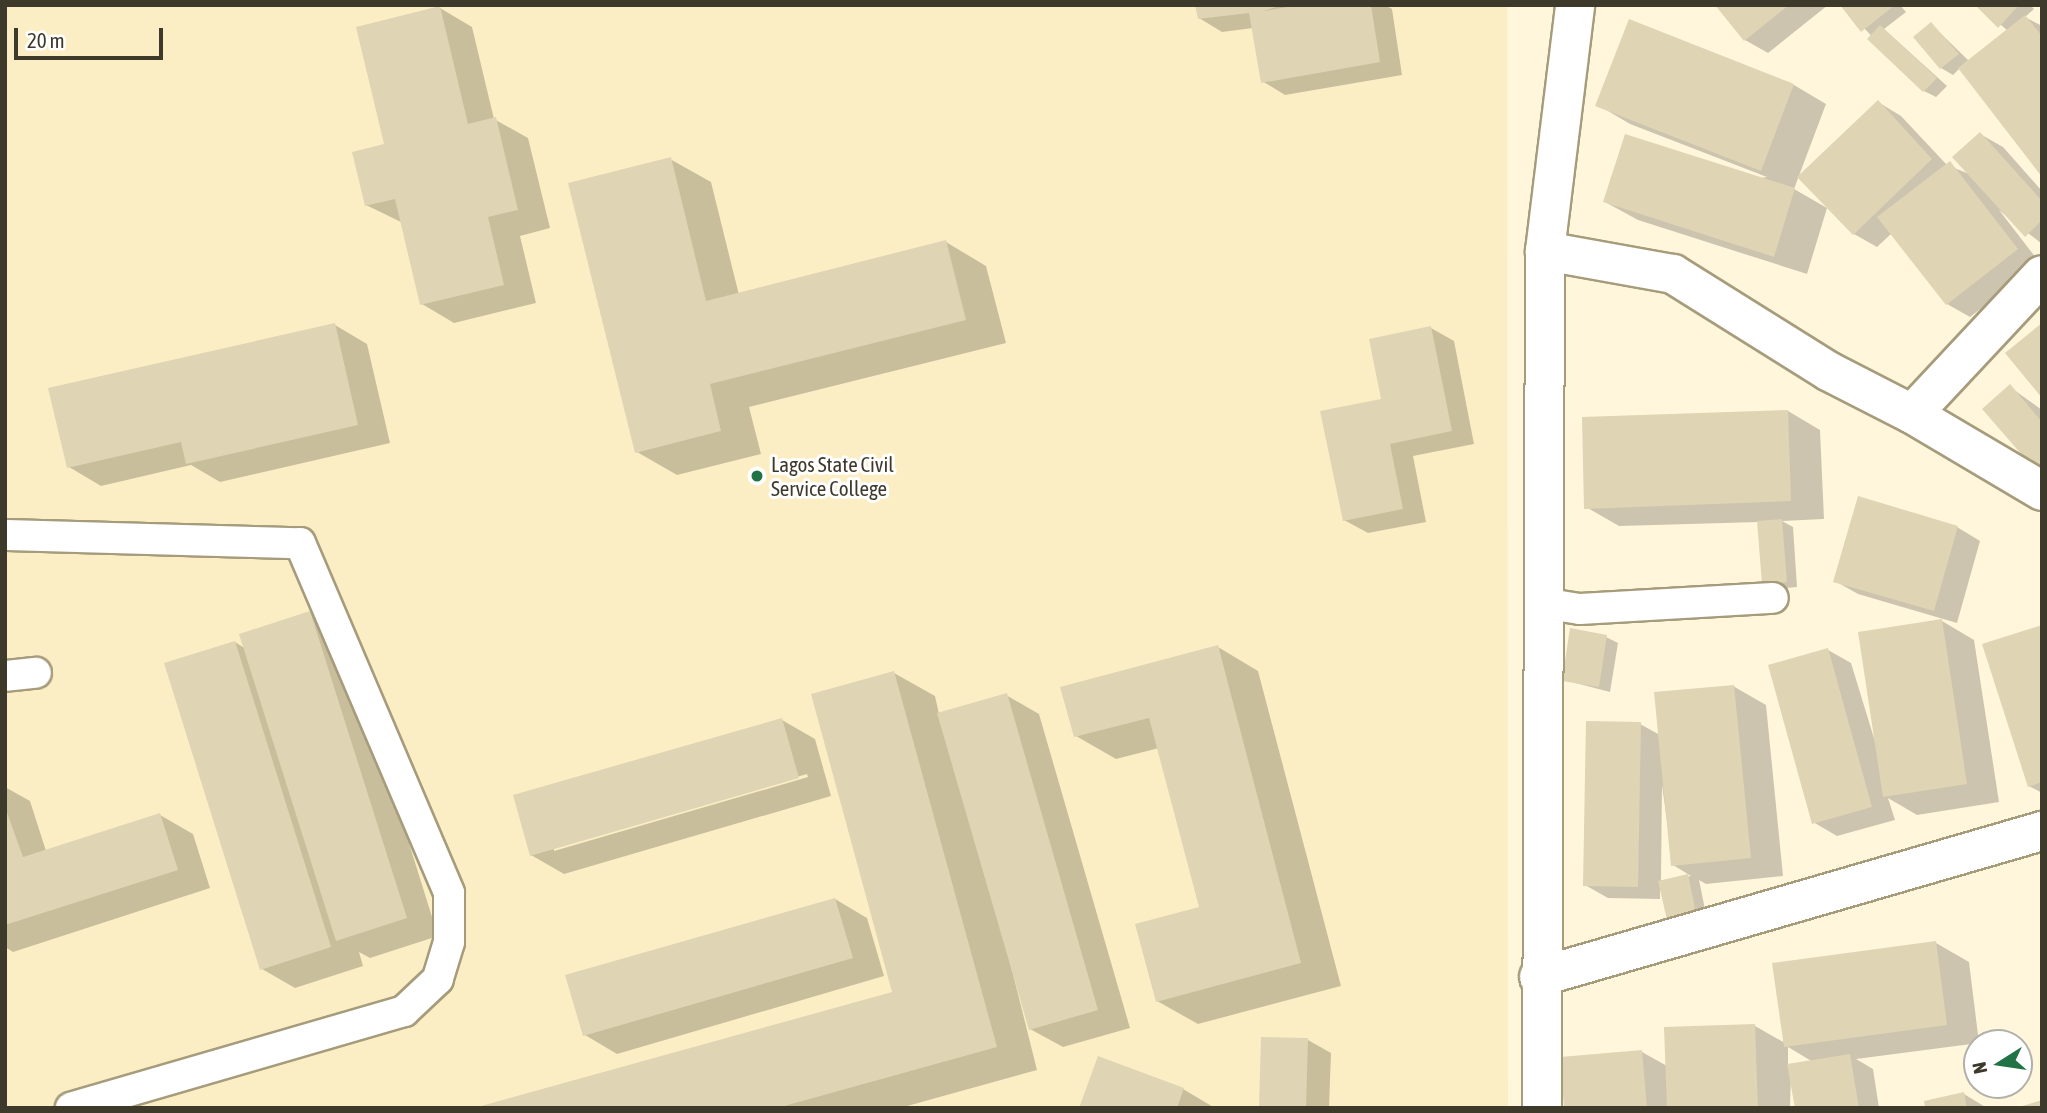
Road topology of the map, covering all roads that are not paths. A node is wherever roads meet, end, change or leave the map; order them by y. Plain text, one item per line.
1 (1575, 5) edge
2 (1545, 251) junction
3 (2042, 275) edge
4 (1912, 414) junction
5 (2042, 491) edge
6 (5, 535) edge
7 (1773, 598) dead end
8 (1542, 603) junction
9 (36, 673) dead end
10 (5, 676) edge
11 (2042, 831) edge
12 (1539, 977) junction
13 (71, 1108) edge
14 (1542, 1108) edge

1 - 2 street
2 - 4 street
2 - 8 street
3 - 4 street
4 - 5 street
6 - 13 lane
7 - 8 lane
8 - 12 street
9 - 10 lane
11 - 12 street
12 - 14 street

